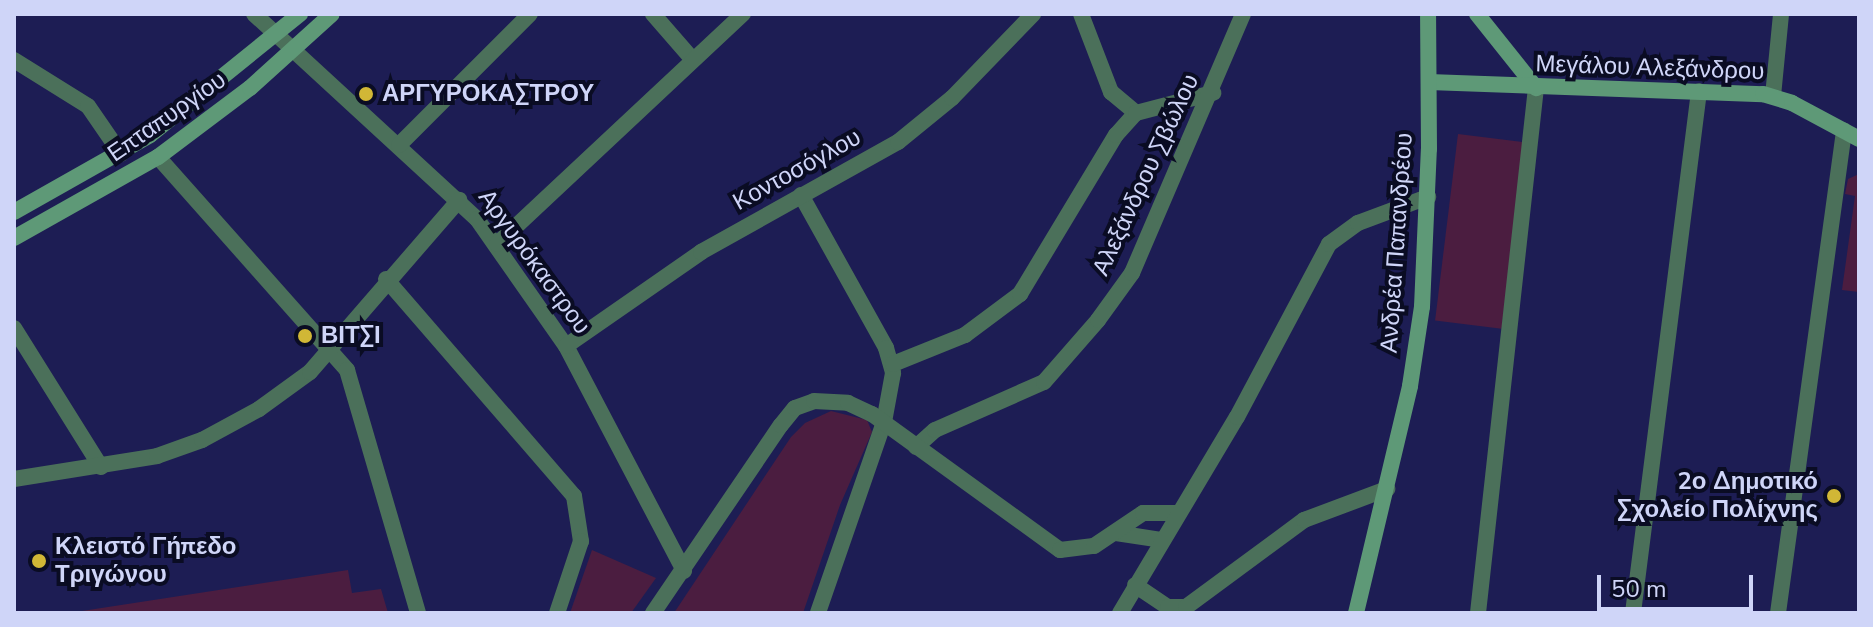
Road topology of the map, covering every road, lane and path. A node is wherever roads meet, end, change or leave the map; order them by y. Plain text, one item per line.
1 (254, 14) edge
2 (300, 14) edge
3 (332, 14) edge
4 (530, 14) edge
5 (653, 14) edge
6 (743, 14) edge
7 (1033, 14) edge
8 (1081, 14) edge
9 (1243, 14) edge
10 (1428, 14) edge
11 (1477, 14) edge
12 (1781, 14) edge
13 (277, 33) junction
14 (295, 49) junction
15 (14, 60) edge
16 (693, 60) junction
17 (1429, 82) junction
18 (1536, 88) junction
19 (1699, 91) junction
20 (1213, 93) junction
21 (1773, 96) junction
22 (1136, 113) junction
23 (1852, 134) edge
24 (399, 145) junction
25 (121, 154) junction
26 (158, 157) junction
27 (801, 195) junction
28 (1428, 197) junction
29 (459, 200) junction
30 (14, 212) edge
31 (14, 238) edge
32 (497, 244) junction
33 (386, 279) junction
34 (14, 328) edge
35 (566, 346) junction
36 (330, 348) junction
37 (893, 364) junction
38 (884, 422) junction
39 (916, 447) junction
40 (101, 467) junction
41 (14, 479) edge
42 (1387, 489) junction
43 (1178, 513) junction
44 (1116, 533) junction
45 (1162, 540) junction
46 (684, 571) junction
47 (1135, 585) junction
48 (418, 613) edge
49 (557, 613) edge
50 (654, 613) edge
51 (818, 613) edge
52 (1120, 613) edge
53 (1356, 613) edge
54 (1478, 613) edge
55 (1633, 613) edge
56 (1778, 613) edge

1 - 13 street, Αργυρόκαστρου
2 - 13 main road, Επταπυργίου
3 - 14 main road, Επταπυργίου
4 - 24 street
5 - 16 street
6 - 16 street
7 - 27 street, Κοντοσόγλου
8 - 22 street
9 - 20 street, Αλεξάνδρου Σβώλου
10 - 17 main road, Ανδρέα Παπανδρέου
11 - 18 main road
12 - 21 street
13 - 14 street, Αργυρόκαστρου
13 - 25 main road, Επταπυργίου
14 - 24 street, Αργυρόκαστρου
14 - 26 main road, Επταπυργίου
15 - 25 street
16 - 32 street
17 - 18 main road, Μεγάλου Αλεξάνδρου
17 - 28 main road, Ανδρέα Παπανδρέου
18 - 19 main road, Μεγάλου Αλεξάνδρου
18 - 54 street
19 - 21 main road, Μεγάλου Αλεξάνδρου
19 - 55 street
20 - 22 street
20 - 39 street, Αλεξάνδρου Σβώλου
21 - 23 main road, Μεγάλου Αλεξάνδρου
22 - 37 street
23 - 56 street
24 - 29 street, Αργυρόκαστρου
25 - 30 main road, Επταπυργίου
26 - 31 main road, Επταπυργίου
26 - 36 street
27 - 35 street, Κοντοσόγλου
27 - 37 street
28 - 42 main road, Ανδρέα Παπανδρέου
28 - 43 street
29 - 32 street, Αργυρόκαστρου
29 - 33 street
32 - 35 street, Αργυρόκαστρου
33 - 36 street
33 - 49 street
34 - 40 street
35 - 46 street, Αργυρόκαστρου
36 - 40 street
36 - 48 street
37 - 38 street
38 - 39 street
38 - 46 street
38 - 51 street
39 - 44 street
40 - 41 street
42 - 47 street
42 - 53 main road, Ανδρέα Παπανδρέου
43 - 44 street
43 - 45 street
44 - 45 street
45 - 47 street
46 - 50 street
47 - 52 street

